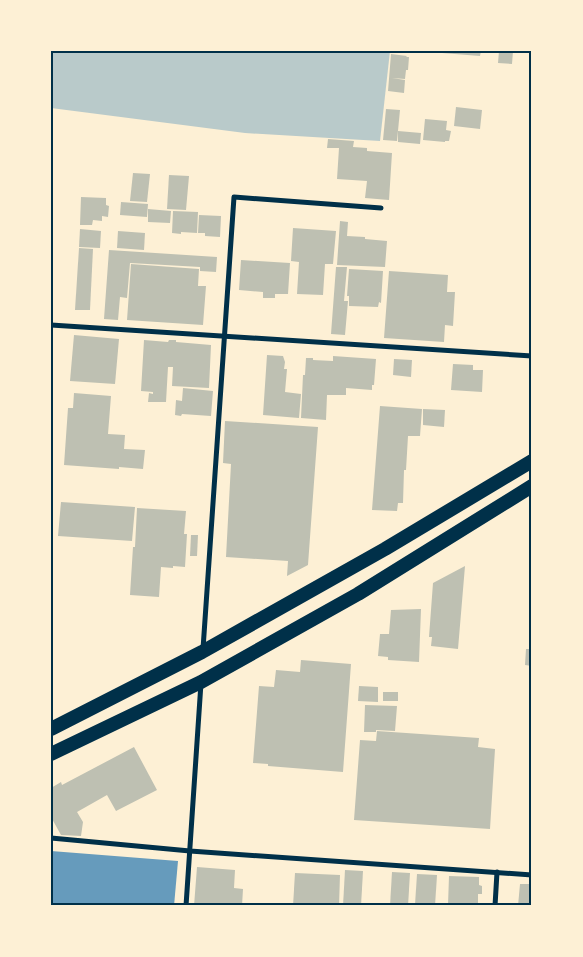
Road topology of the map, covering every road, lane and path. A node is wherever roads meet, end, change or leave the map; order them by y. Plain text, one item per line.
1 (381, 208) dead end
2 (51, 325) edge
3 (223, 337) junction
4 (532, 356) edge
5 (532, 461) edge
6 (532, 486) edge
7 (202, 652) junction
8 (201, 682) junction
9 (51, 729) edge
10 (51, 754) edge
11 (51, 838) edge
12 (190, 851) junction
13 (497, 872) junction
14 (532, 874) edge
15 (186, 906) edge
16 (494, 906) edge

1 - 3 street
2 - 3 street
3 - 4 street
3 - 7 street
5 - 7 highway
6 - 8 highway
7 - 9 highway
8 - 10 highway
8 - 12 street
11 - 12 street
12 - 13 street
12 - 15 street
13 - 14 street
13 - 16 street

